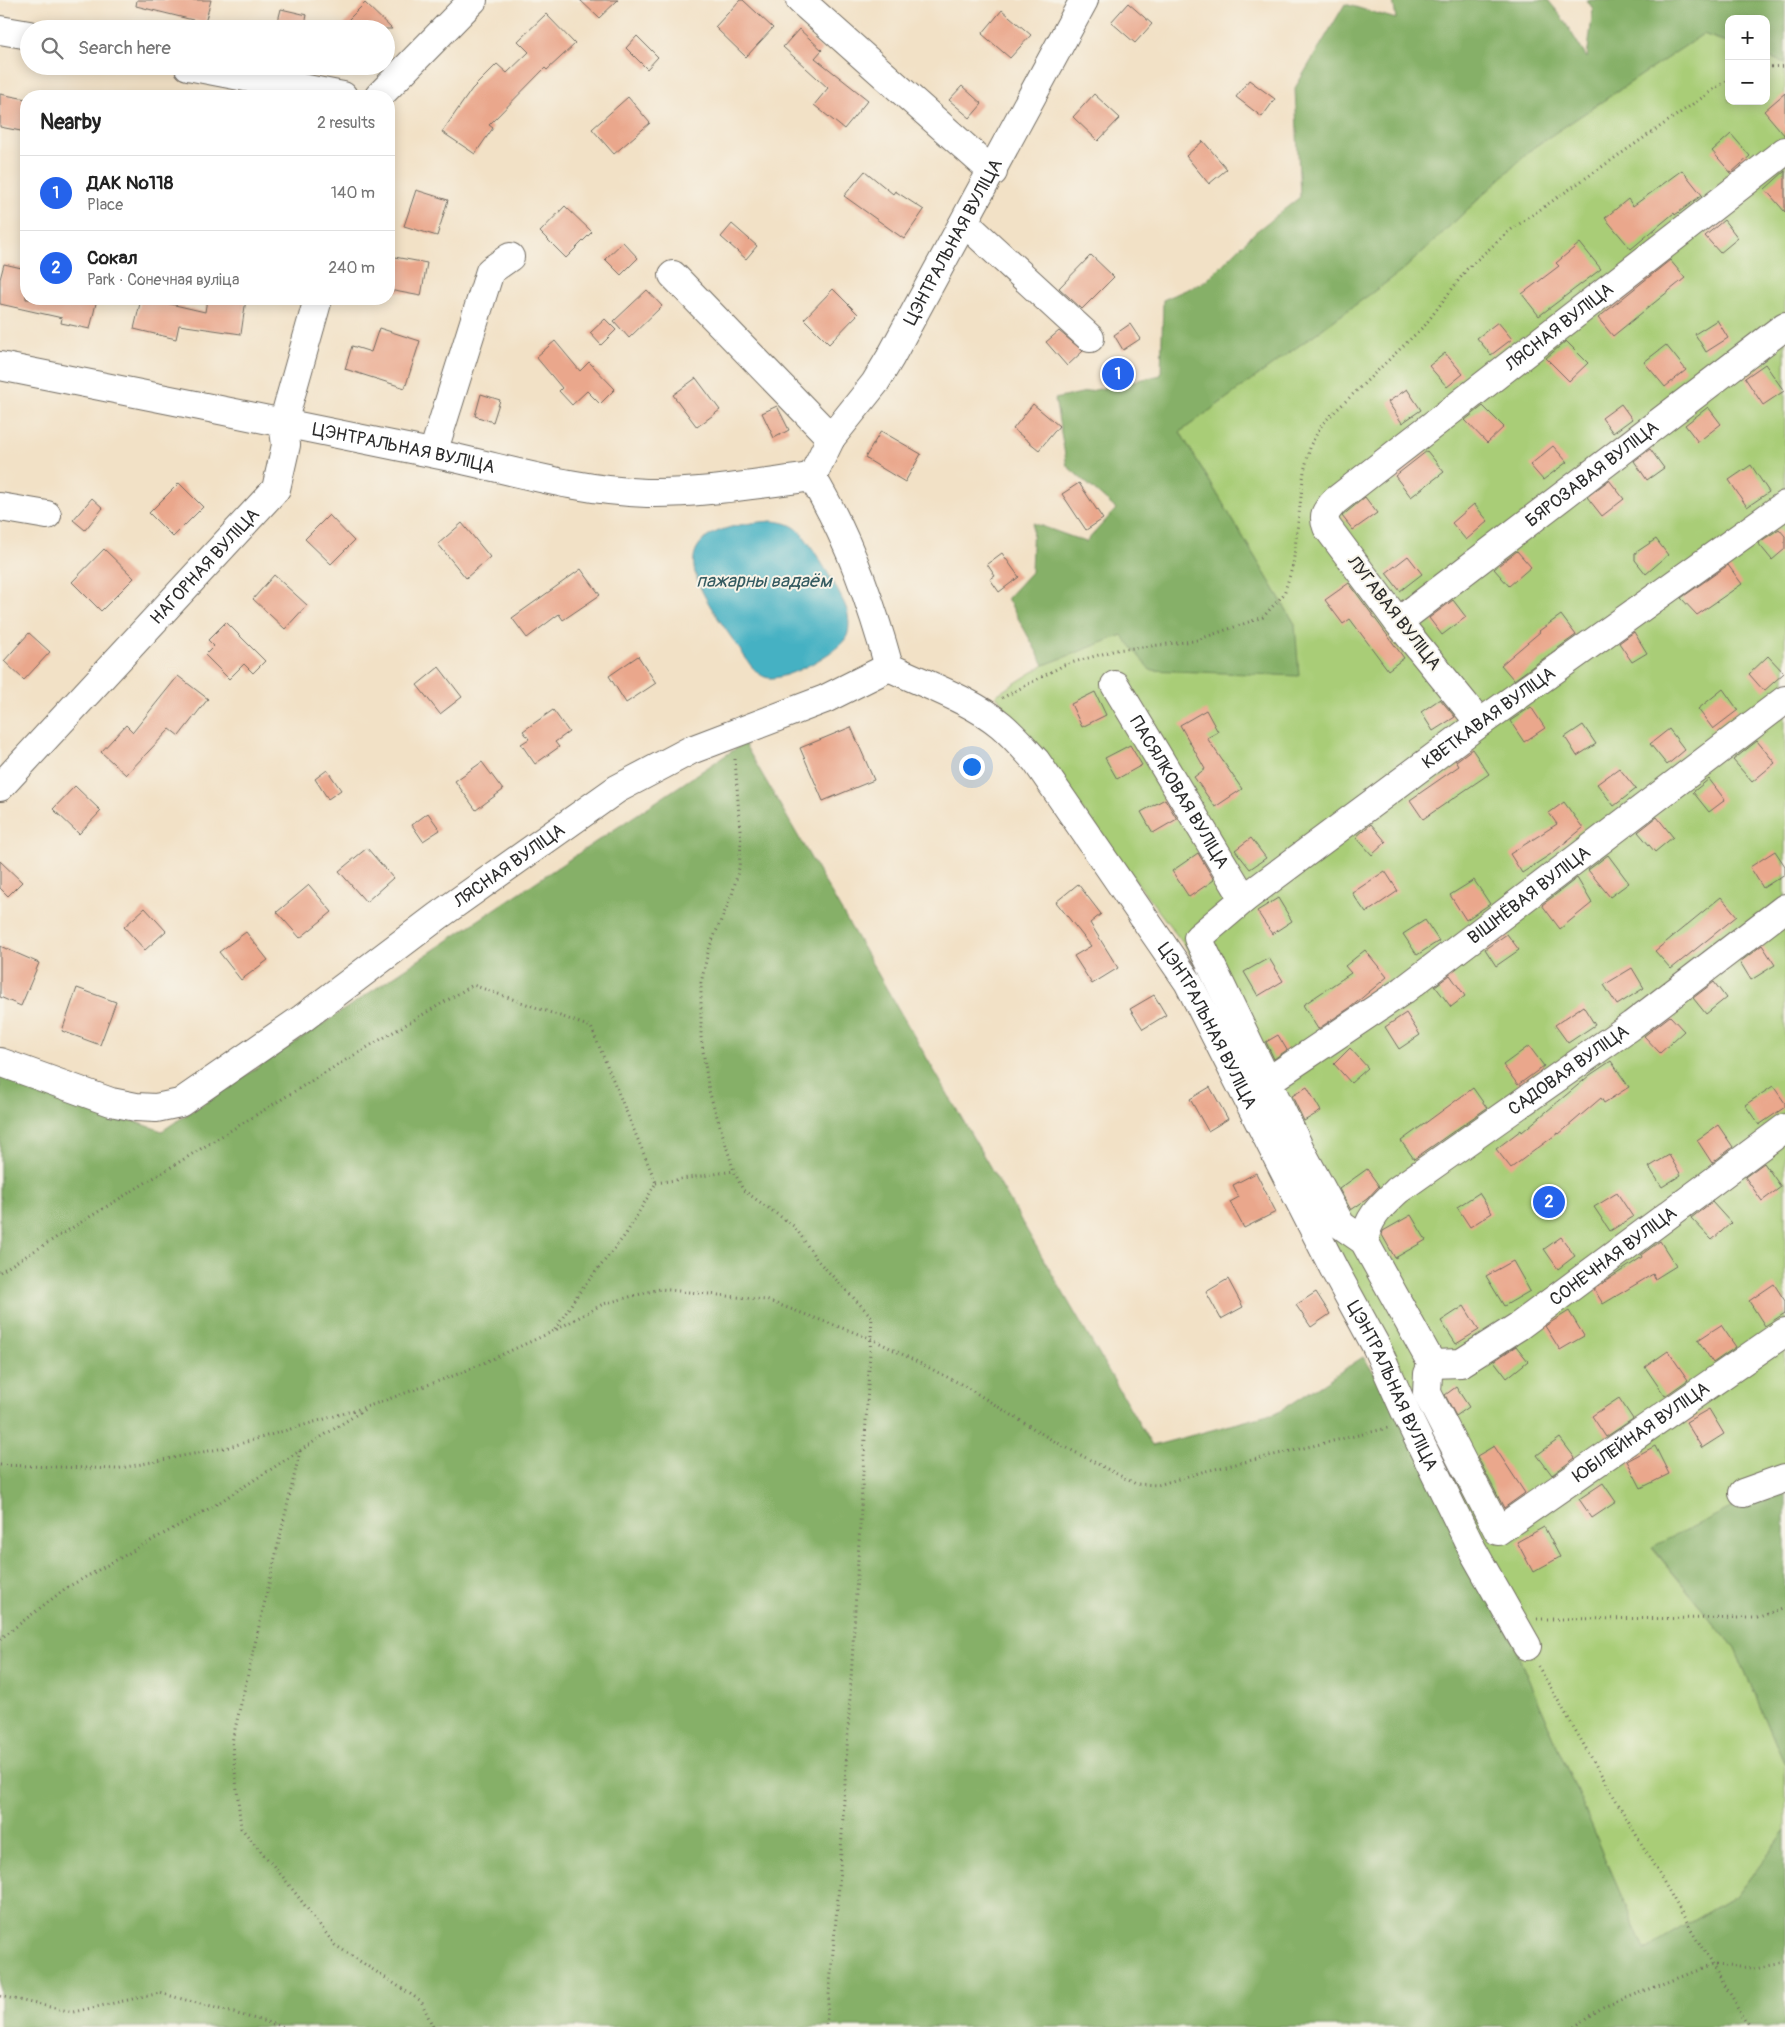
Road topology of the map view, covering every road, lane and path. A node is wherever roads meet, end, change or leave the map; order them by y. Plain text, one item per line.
1 (473, 0) edge
2 (800, 0) edge
3 (1084, 0) edge
4 (0, 30) edge
5 (20, 33) edge
6 (1785, 66) edge
7 (1770, 67) edge
8 (234, 75) edge
9 (1725, 82) edge
10 (312, 90) edge
11 (385, 90) edge
12 (1785, 151) edge
13 (993, 172) junction
14 (965, 223) junction
15 (510, 257) dead end
16 (673, 275) dead end
17 (316, 305) edge
18 (1785, 326) edge
19 (1090, 338) dead end
20 (0, 366) edge
21 (282, 423) junction
22 (831, 438) junction
23 (433, 453) junction
24 (812, 477) junction
25 (1335, 502) joint
26 (1785, 505) edge
27 (0, 507) edge
28 (47, 515) dead end
29 (1398, 622) junction
30 (889, 667) junction
31 (1115, 685) dead end
32 (1785, 700) edge
33 (980, 711) junction
34 (1480, 723) junction
35 (733, 735) junction
36 (0, 787) edge
37 (1244, 899) junction
38 (1785, 908) edge
39 (0, 1062) edge
40 (1266, 1082) junction
41 (1785, 1128) edge
42 (734, 1171) junction
43 (656, 1183) junction
44 (1364, 1241) junction
45 (0, 1272) edge
46 (1411, 1329) junction
47 (554, 1331) junction
48 (1785, 1332) edge
49 (872, 1339) junction
50 (1376, 1346) junction
51 (1432, 1364) junction
52 (369, 1406) junction
53 (1409, 1420) junction
54 (300, 1451) junction
55 (0, 1465) edge
56 (1785, 1478) edge
57 (1743, 1493) dead end
58 (1785, 1607) edge
59 (1511, 1616) junction
60 (0, 1639) edge
61 (1526, 1646) joint
62 (1785, 1963) edge
63 (1712, 1965) junction
64 (0, 1996) edge
65 (284, 2027) edge
66 (433, 2027) edge
67 (826, 2027) edge
68 (1574, 2027) edge
69 (1751, 2027) edge

1 - 11 street
2 - 13 street
3 - 13 street, ЦЭНТРАЛЬНАЯ ВУЛІЦА
4 - 5 street
6 - 7 path
8 - 10 street
9 - 33 path
12 - 25 street, ЛЯСНАЯ ВУЛІЦА
13 - 14 street, ЦЭНТРАЛЬНАЯ ВУЛІЦА
14 - 19 street
14 - 22 street, ЦЭНТРАЛЬНАЯ ВУЛІЦА
15 - 23 street
16 - 22 street
17 - 21 street, НАГОРНАЯ ВУЛІЦА
18 - 29 street, БЯРОЗАВАЯ ВУЛІЦА
20 - 21 street, ЦЭНТРАЛЬНАЯ ВУЛІЦА
21 - 23 street, ЦЭНТРАЛЬНАЯ ВУЛІЦА
21 - 36 street, НАГОРНАЯ ВУЛІЦА
22 - 24 street, ЦЭНТРАЛЬНАЯ ВУЛІЦА
23 - 24 street, ЦЭНТРАЛЬНАЯ ВУЛІЦА
24 - 30 street
25 - 29 street, ЛУГАВАЯ ВУЛІЦА
26 - 34 street, КВЕТКАВАЯ ВУЛІЦА
27 - 28 street
29 - 34 street, ЛУГАВАЯ ВУЛІЦА
30 - 33 street, ЦЭНТРАЛЬНАЯ ВУЛІЦА
30 - 35 street, ЛЯСНАЯ ВУЛІЦА
31 - 37 street, ПАСЯЛКОВАЯ ВУЛІЦА
32 - 40 street, ВІШНЁВАЯ ВУЛІЦА
33 - 50 street, ЦЭНТРАЛЬНАЯ ВУЛІЦА
34 - 37 street, КВЕТКАВАЯ ВУЛІЦА
35 - 39 street, ЛЯСНАЯ ВУЛІЦА
35 - 42 path
37 - 40 street, КВЕТКАВАЯ ВУЛІЦА
38 - 44 street, САДОВАЯ ВУЛІЦА
40 - 44 street
41 - 51 street, СОНЕЧНАЯ ВУЛІЦА
42 - 43 path
42 - 49 path
43 - 45 path
43 - 47 path
44 - 46 street
46 - 50 street
46 - 51 street
47 - 49 path
47 - 52 path
48 - 51 street, ЮБІЛЕЙНАЯ ВУЛІЦА
49 - 53 path
49 - 67 path
50 - 53 street, ЦЭНТРАЛЬНАЯ ВУЛІЦА
52 - 54 path
52 - 55 path
53 - 59 street, ЦЭНТРАЛЬНАЯ ВУЛІЦА
54 - 60 path
54 - 66 path
56 - 57 street
58 - 59 path
59 - 61 street, ЦЭНТРАЛЬНАЯ ВУЛІЦА
61 - 63 path
62 - 63 path
63 - 68 path
63 - 69 path
64 - 65 path

